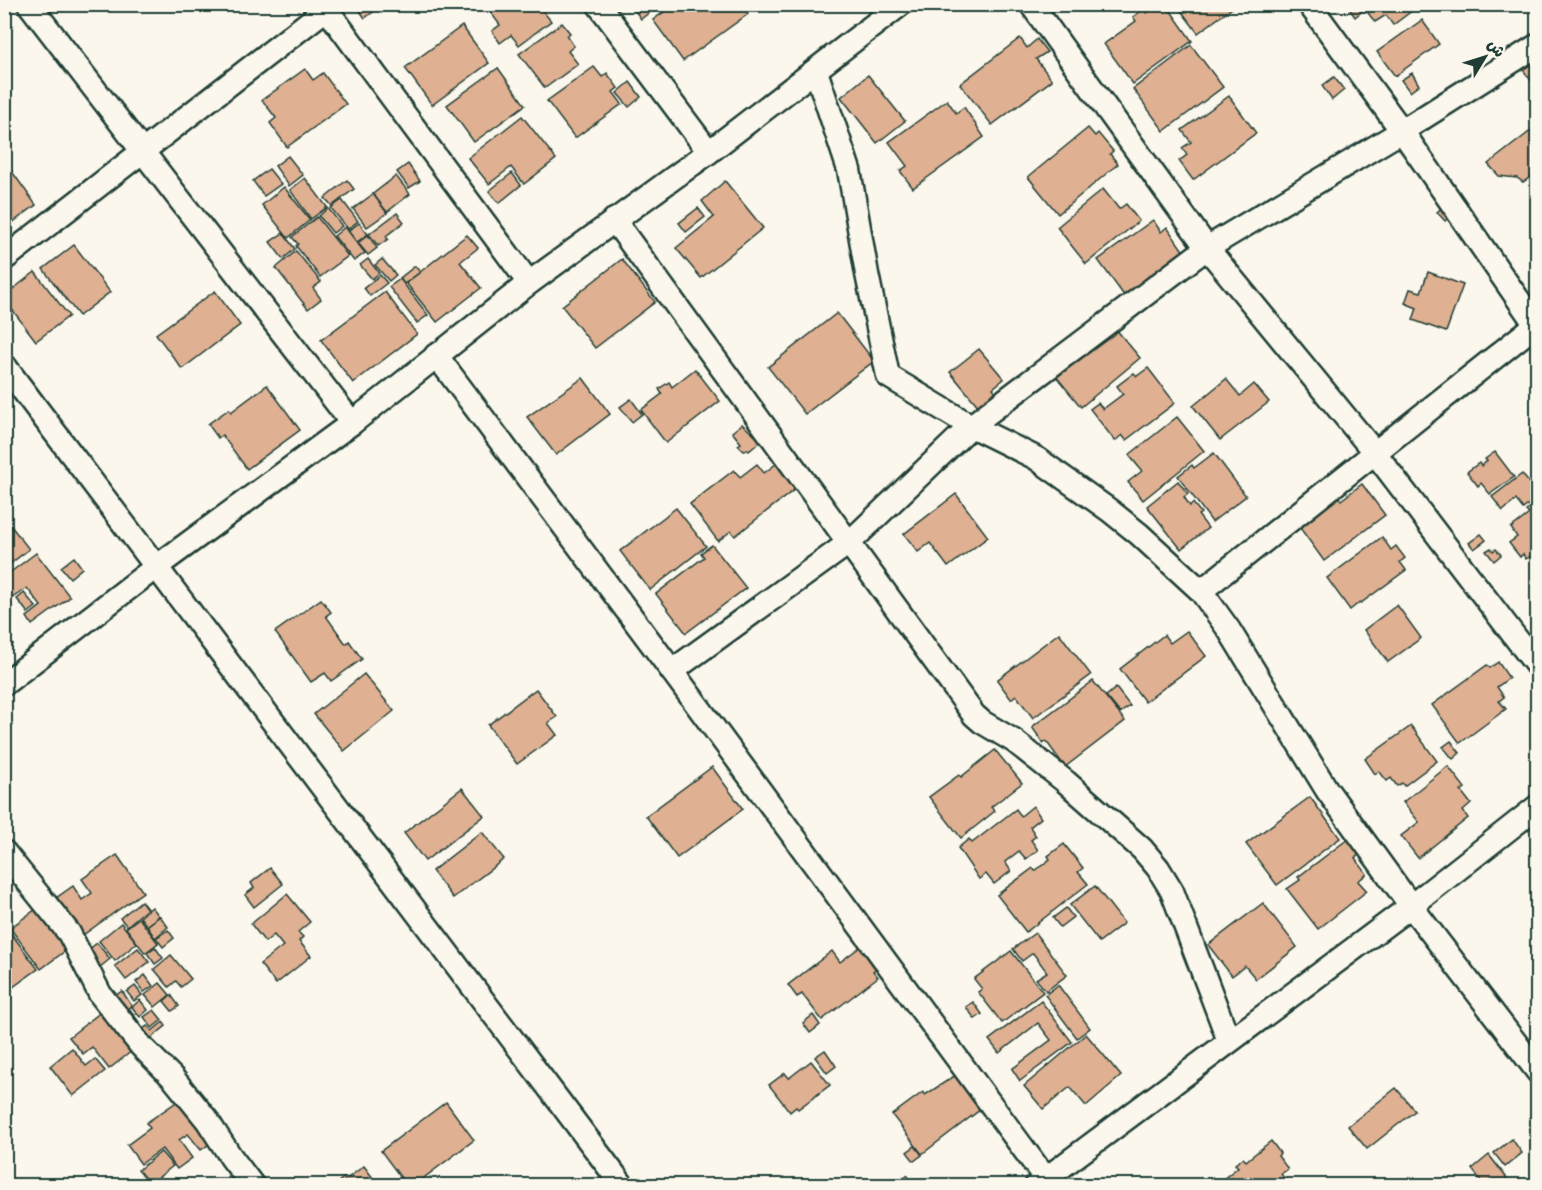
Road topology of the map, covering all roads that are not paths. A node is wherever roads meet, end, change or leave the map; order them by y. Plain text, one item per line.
1 (29, 4) edge
2 (598, 4) edge
3 (1031, 4) edge
4 (1309, 4) edge
5 (325, 7) edge
6 (887, 9) edge
7 (1538, 45) edge
8 (816, 71) junction
9 (1402, 131) junction
10 (709, 152) junction
11 (142, 153) junction
12 (614, 220) junction
13 (1207, 248) junction
14 (4, 259) edge
15 (529, 284) junction
16 (1537, 325) edge
17 (436, 355) junction
18 (4, 365) edge
19 (352, 423) junction
20 (971, 426) junction
21 (1375, 453) junction
22 (850, 542) junction
23 (156, 567) junction
24 (1201, 591) junction
25 (1538, 667) edge
26 (672, 671) junction
27 (4, 684) edge
28 (1538, 806) edge
29 (4, 852) edge
30 (1410, 906) junction
31 (1228, 1041) junction
32 (1538, 1072) edge
33 (1044, 1183) edge
34 (253, 1185) edge
35 (623, 1185) edge

1 - 11 street
2 - 10 street
3 - 13 street
4 - 9 street
5 - 11 street
5 - 15 street
6 - 8 street
7 - 9 street
8 - 10 street
8 - 20 street
9 - 13 street
9 - 16 street
10 - 12 street
11 - 14 street
11 - 19 street
12 - 15 street
12 - 22 street
13 - 20 street
13 - 21 street
15 - 17 street
16 - 21 street
17 - 19 street
17 - 26 street
18 - 23 street
19 - 23 street
20 - 22 street
20 - 24 street
21 - 24 street
21 - 25 street
22 - 26 street
22 - 31 street
23 - 27 street
23 - 35 street
24 - 30 street
26 - 33 street
28 - 30 street
29 - 34 street
30 - 31 street
30 - 32 street
31 - 33 street

